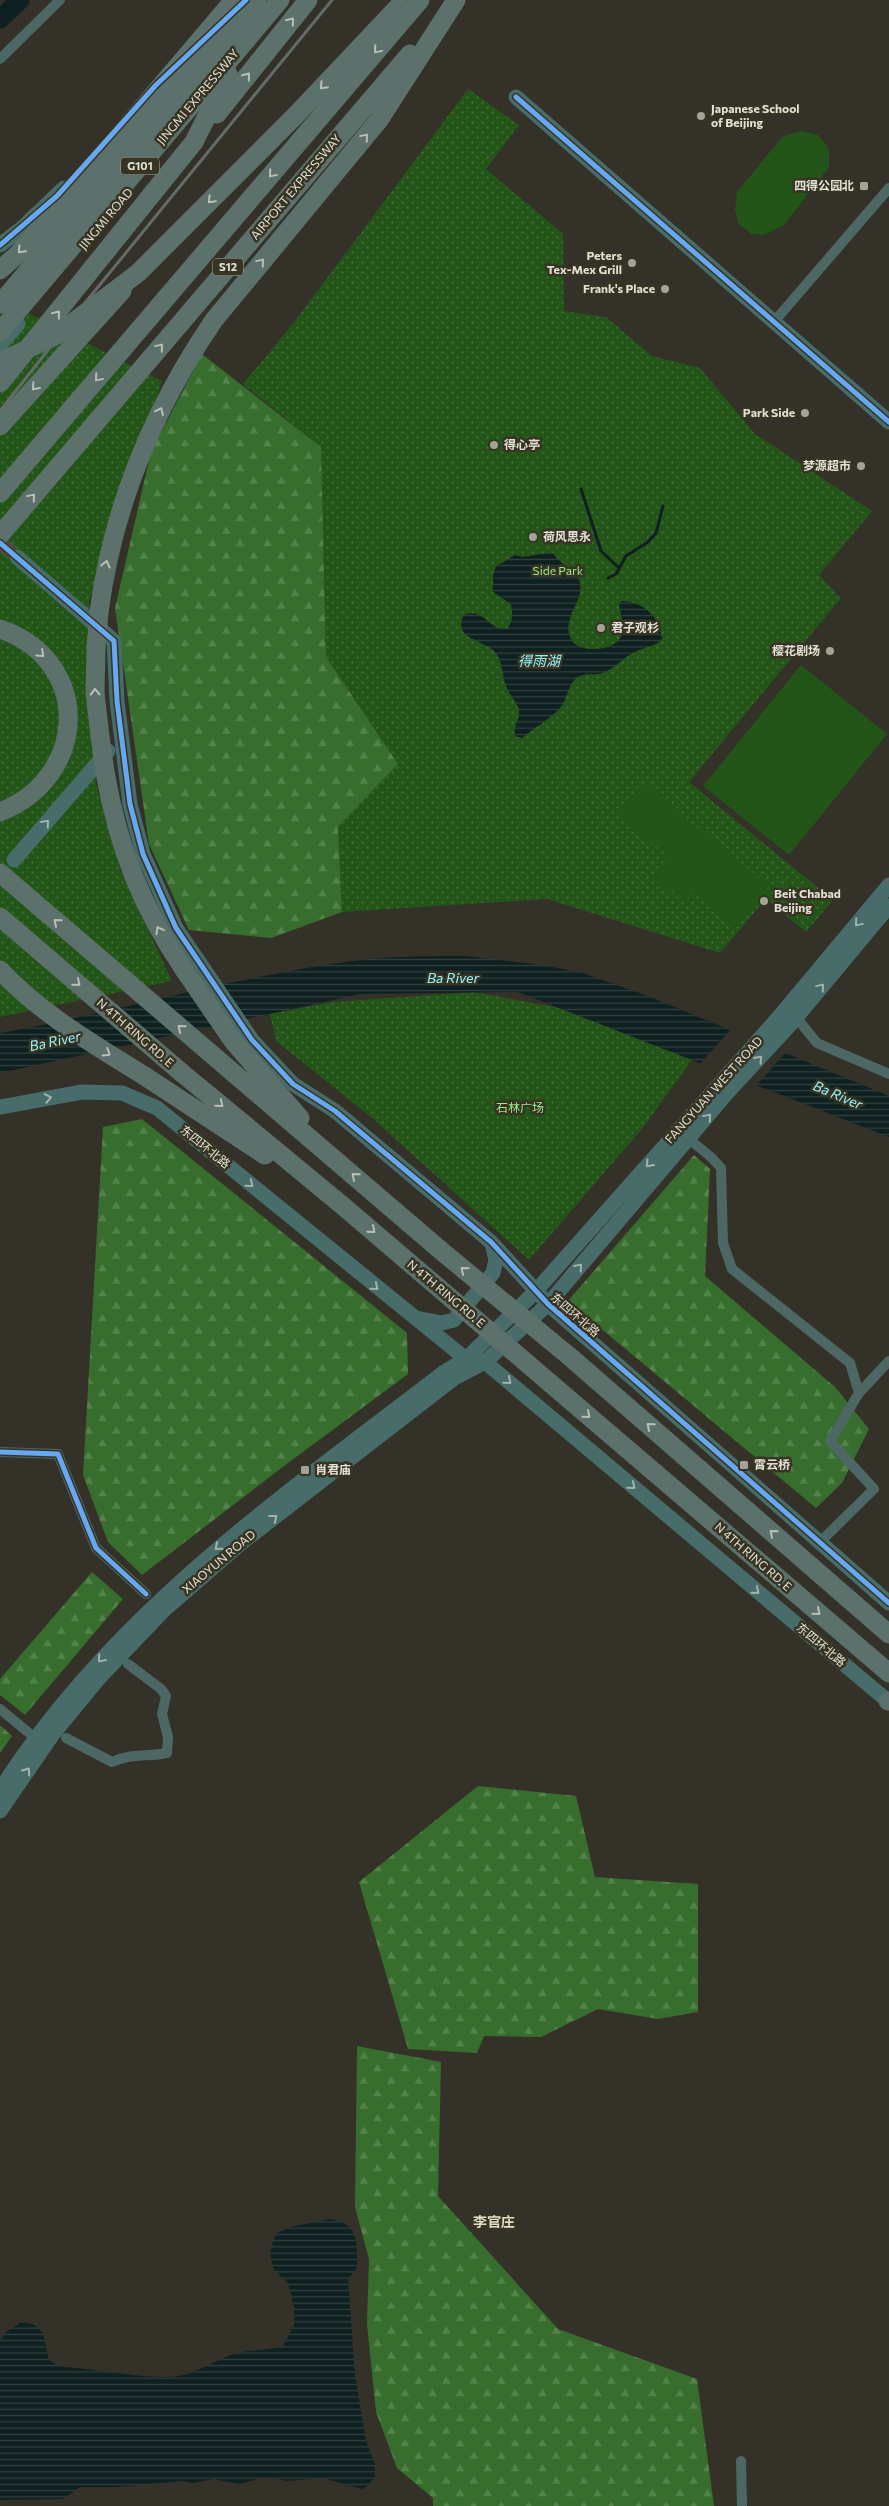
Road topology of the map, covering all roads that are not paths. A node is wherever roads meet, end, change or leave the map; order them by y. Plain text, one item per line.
1 (60, 0) edge
2 (234, 0) edge
3 (246, 0) edge
4 (251, 0) edge
5 (257, 0) edge
6 (280, 0) edge
7 (288, 0) edge
8 (308, 0) edge
9 (405, 0) edge
10 (420, 0) edge
11 (456, 0) edge
12 (0, 59) edge
13 (228, 74) junction
14 (516, 97) dead end
15 (194, 142) junction
16 (889, 188) edge
17 (0, 245) edge
18 (0, 270) edge
19 (138, 273) junction
20 (3, 297) edge
21 (773, 323) junction
22 (0, 332) edge
23 (0, 346) edge
24 (8, 364) edge
25 (0, 383) edge
26 (889, 422) edge
27 (0, 426) edge
28 (0, 493) edge
29 (0, 534) edge
30 (17, 557) tunnel mouth
31 (0, 629) edge
32 (121, 737) junction
33 (0, 812) edge
34 (14, 860) dead end
35 (0, 873) edge
36 (889, 885) edge
37 (889, 906) edge
38 (0, 917) edge
39 (194, 969) junction
40 (0, 970) edge
41 (7, 979) edge
42 (788, 1020) junction
43 (889, 1074) edge
44 (722, 1090) junction
45 (0, 1107) edge
46 (689, 1139) junction
47 (332, 1157) junction
48 (343, 1206) junction
49 (491, 1242) junction
50 (535, 1292) junction
51 (548, 1304) junction
52 (412, 1317) junction
53 (466, 1359) junction
54 (889, 1360) edge
55 (484, 1362) junction
56 (859, 1394) junction
57 (0, 1452) edge
58 (820, 1542) junction
59 (146, 1594) dead end
60 (889, 1603) edge
61 (889, 1634) edge
62 (128, 1664) dead end
63 (889, 1673) edge
64 (889, 1701) edge
65 (0, 1709) edge
66 (34, 1737) junction
67 (66, 1738) dead end
68 (0, 1790) edge
69 (0, 1811) edge
70 (741, 2462) dead end
71 (742, 2506) edge

1 - 12 street
2 -> 18 highway, bridge
3 - 17 street
4 - 20 street, G101
5 - 20 highway, JINGMI EXPRESSWAY / G101
6 - 22 highway, JINGMI EXPRESSWAY / G101
7 - 13 street, JINGMI ROAD / G101
15 -> 8 highway
9 -> 19 highway, bridge
10 -> 28 highway, S12
29 -> 11 highway, AIRPORT EXPRESSWAY / S12
39 -> 11 highway, bridge
13 - 15 highway
13 - 23 street, JINGMI ROAD / G101
14 - 21 street
24 -> 15 highway
16 - 21 street
19 - 24 highway, bridge
19 -> 27 highway, bridge
21 - 26 street
24 - 25 highway
30 - 32 street, 东四环北路
31 -> 33 highway
34 -> 32 street
32 - 39 street, 东四环北路
47 -> 35 highway, bridge
36 -> 42 street, FANGYUAN WEST ROAD
42 -> 37 street, FANGYUAN WEST ROAD
38 -> 48 highway, N 4TH RING RD. E, bridge
39 - 47 highway, bridge
39 - 49 street, 东四环北路
40 - 41 highway
41 -> 48 highway, bridge
42 - 43 street
42 - 44 street, FANGYUAN WEST ROAD
46 -> 44 street, FANGYUAN WEST ROAD
44 -> 50 street, FANGYUAN WEST ROAD
45 -> 52 street, 东四环北路
51 -> 46 street, FANGYUAN WEST ROAD
46 - 56 street
61 -> 47 highway, bridge
48 -> 63 highway, N 4TH RING RD. E, bridge
49 - 50 street, 东四环北路
49 - 52 street
50 - 51 street, 东四环北路
50 - 53 street, FANGYUAN WEST ROAD
51 - 55 street, FANGYUAN WEST ROAD
51 - 58 street, 东四环北路
52 - 53 street, 东四环北路
53 - 55 street, 东四环北路
53 -> 66 street, XIAOYUN ROAD
54 - 56 street
55 -> 64 street, 东四环北路
69 -> 55 street, XIAOYUN ROAD
56 - 58 street
57 - 59 street
58 - 60 street, 东四环北路
62 - 67 street
65 - 66 street
66 - 68 street, XIAOYUN ROAD
70 - 71 street

